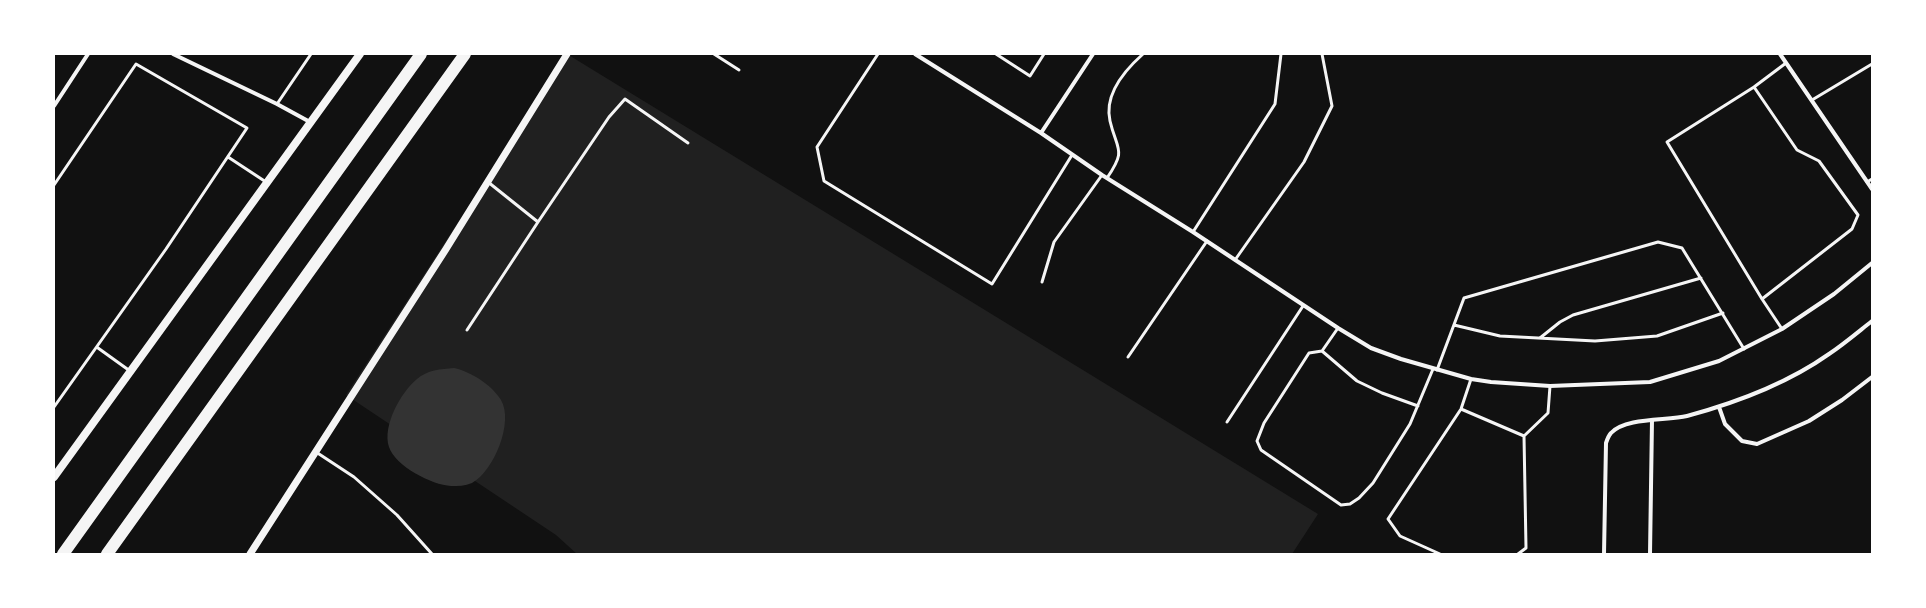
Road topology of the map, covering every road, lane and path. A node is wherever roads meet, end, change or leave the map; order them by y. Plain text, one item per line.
1 (88, 54) edge
2 (173, 54) edge
3 (311, 54) edge
4 (360, 54) edge
5 (421, 54) edge
6 (465, 54) edge
7 (567, 54) edge
8 (714, 54) edge
9 (878, 54) edge
10 (915, 54) edge
11 (996, 54) edge
12 (1044, 54) edge
13 (1092, 54) edge
14 (1143, 54) edge
15 (1281, 54) edge
16 (1322, 54) edge
17 (1780, 54) edge
18 (1786, 62) junction
19 (1872, 64) edge
20 (739, 70) dead end
21 (1754, 87) junction
22 (1812, 100) junction
23 (278, 104) junction
24 (54, 106) edge
25 (310, 122) junction
26 (1041, 134) junction
27 (688, 143) dead end
28 (1072, 155) junction
29 (228, 157) junction
30 (1102, 175) junction
31 (1107, 178) junction
32 (1872, 179) edge
33 (266, 182) junction
34 (488, 182) junction
35 (1867, 182) junction
36 (54, 185) edge
37 (1872, 189) edge
38 (538, 222) junction
39 (1193, 232) junction
40 (1207, 241) junction
41 (1235, 260) junction
42 (1872, 263) edge
43 (1701, 278) junction
44 (1042, 282) dead end
45 (1762, 299) junction
46 (1303, 306) junction
47 (1723, 313) junction
48 (1872, 321) edge
49 (1454, 325) junction
50 (1338, 328) junction
51 (1782, 329) junction
52 (467, 330) dead end
53 (1540, 338) junction
54 (98, 348) junction
55 (1744, 349) junction
56 (1322, 351) junction
57 (1128, 356) dead end
58 (1435, 369) junction
59 (130, 371) junction
60 (1872, 377) edge
61 (1471, 379) junction
62 (1550, 386) junction
63 (1418, 406) junction
64 (54, 407) edge
65 (1719, 407) junction
66 (1461, 410) junction
67 (1652, 420) junction
68 (1227, 422) dead end
69 (1524, 436) junction
70 (316, 452) junction
71 (54, 478) edge
72 (63, 554) edge
73 (108, 554) edge
74 (250, 554) edge
75 (432, 554) edge
76 (1440, 554) edge
77 (1518, 554) edge
78 (1604, 554) edge
79 (1650, 554) edge

1 - 24 street
2 - 23 street
3 - 23 lane
4 - 25 main road
5 - 72 highway
6 - 73 highway
7 - 34 street
8 - 20 lane
9 - 28 lane
10 - 26 street
11 - 12 lane
13 - 26 street
14 - 31 lane
15 - 39 lane
16 - 41 lane
17 - 18 street
18 - 21 lane
18 - 22 street
19 - 22 lane
21 - 45 lane
21 - 45 lane
22 - 35 street
23 - 25 street
25 - 33 main road
26 - 28 street
27 - 38 lane
28 - 30 street
29 - 33 lane
29 - 36 lane
29 - 54 lane
30 - 31 street
30 - 44 lane
31 - 39 street
32 - 35 lane
33 - 59 main road
34 - 38 lane
34 - 70 street
35 - 37 street
38 - 52 lane
39 - 40 street
40 - 41 street
40 - 57 lane
41 - 46 street
42 - 51 street
43 - 47 lane
43 - 49 lane
43 - 53 lane
45 - 51 lane
46 - 50 street
46 - 68 lane
47 - 53 lane
47 - 55 lane
48 - 65 street
49 - 53 lane
49 - 58 lane
50 - 56 lane
50 - 58 street
51 - 55 street
54 - 59 lane
54 - 64 lane
55 - 62 street
56 - 63 lane
56 - 63 lane
58 - 61 street
58 - 63 lane
59 - 71 main road
60 - 65 street
61 - 62 street
61 - 66 lane
62 - 69 lane
65 - 67 street
66 - 69 lane
66 - 76 lane
67 - 78 street
67 - 79 street
69 - 77 lane
70 - 74 street
70 - 75 lane

